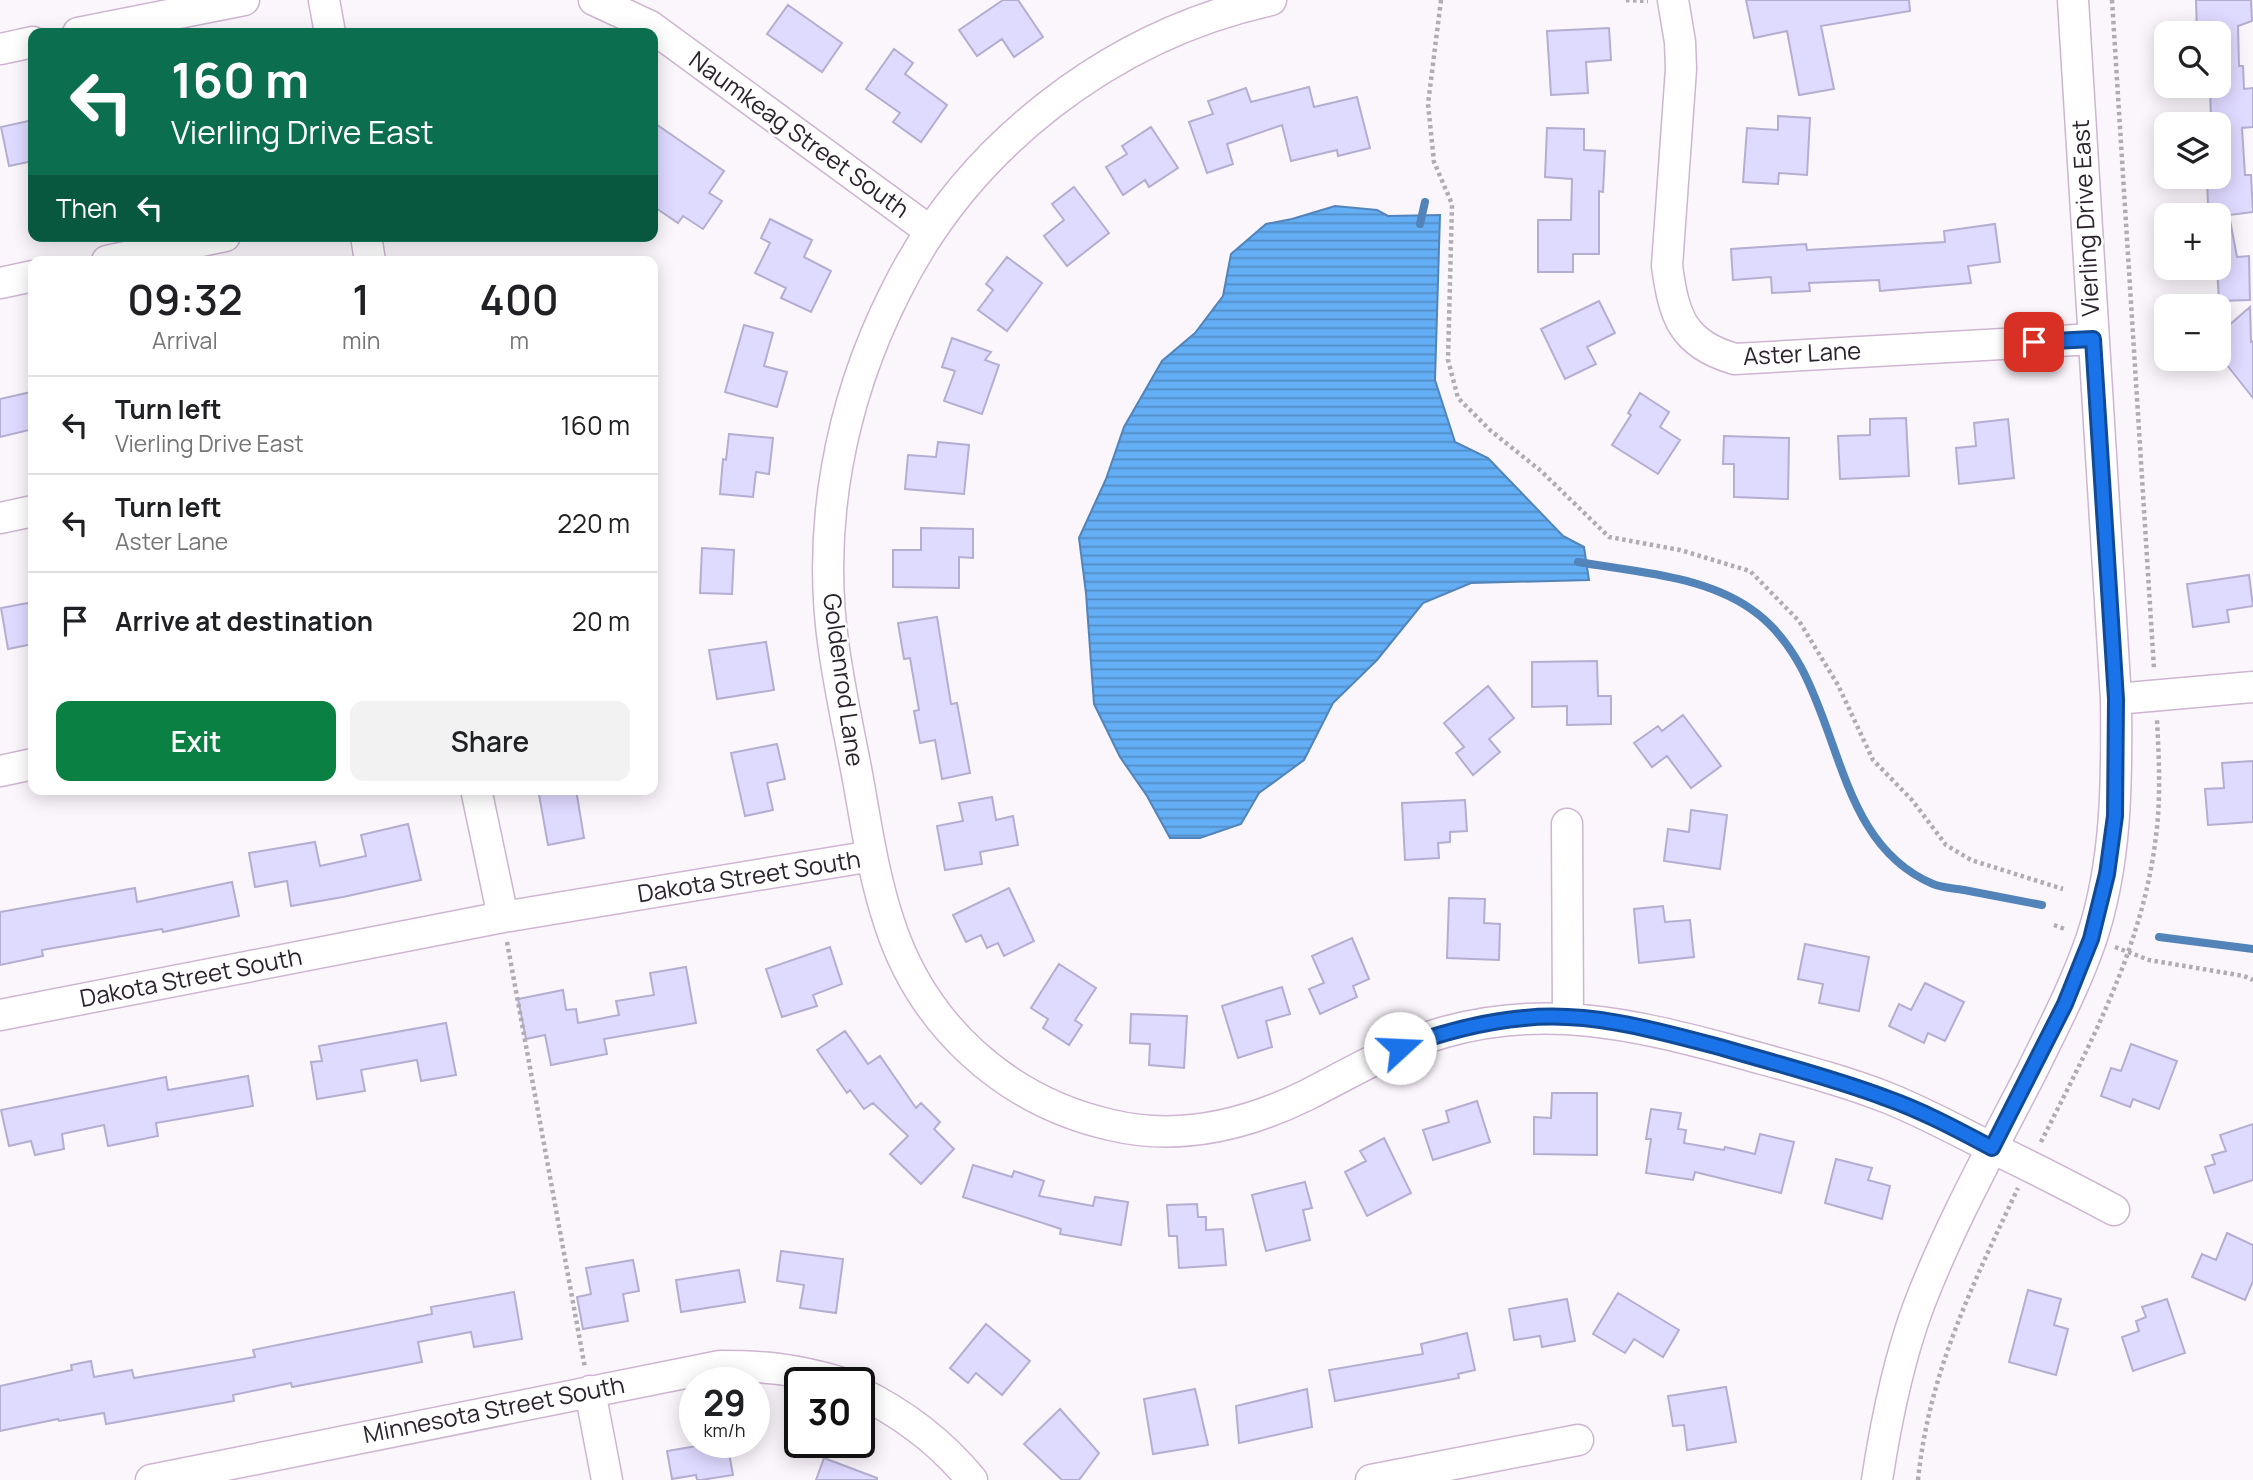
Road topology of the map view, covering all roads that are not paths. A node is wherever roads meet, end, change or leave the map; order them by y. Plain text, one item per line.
1 (244, 0) edge
2 (324, 0) edge
3 (593, 0) edge
4 (1271, 0) edge
5 (1673, 0) edge
6 (2073, 0) edge
7 (103, 28) edge
8 (329, 28) edge
9 (653, 28) edge
10 (658, 32) edge
11 (28, 43) edge
12 (0, 49) edge
13 (930, 231) junction
14 (197, 242) edge
15 (131, 256) edge
16 (28, 277) edge
17 (0, 283) edge
18 (2093, 339) junction
19 (28, 512) edge
20 (0, 518) edge
21 (2253, 687) edge
22 (2116, 699) junction
23 (28, 765) edge
24 (0, 771) edge
25 (477, 795) edge
26 (1567, 824) dead end
27 (872, 856) junction
28 (503, 917) junction
29 (0, 1015) edge
30 (1568, 1017) junction
31 (1992, 1148) junction
32 (2114, 1210) dead end
33 (784, 1369) edge
34 (590, 1391) junction
35 (875, 1400) edge
36 (1578, 1440) dead end
37 (151, 1480) edge
38 (607, 1480) edge
39 (972, 1480) edge
40 (1371, 1480) edge
41 (1877, 1480) edge

1 - 7 street
2 - 8 street
3 - 9 street, Naumkeag Street South
4 - 13 street, Goldenrod Lane
5 - 18 street, Aster Lane
6 - 18 street, Vierling Drive East
10 - 13 street, Naumkeag Street South
11 - 12 street
13 - 27 street, Goldenrod Lane
14 - 15 street
16 - 17 street
18 - 22 street, Vierling Drive East
19 - 20 street
21 - 22 street
22 - 31 street, Vierling Drive East
23 - 24 street
25 - 28 street
26 - 30 street
27 - 28 street, Dakota Street South
27 - 30 street, Dakota Street South
28 - 29 street, Dakota Street South
30 - 31 street, Dakota Street South
31 - 32 street, Dakota Street South
31 - 41 street, Vierling Drive East
33 - 34 street, Minnesota Street South
34 - 37 street, Minnesota Street South
34 - 38 street
35 - 39 street
36 - 40 street

